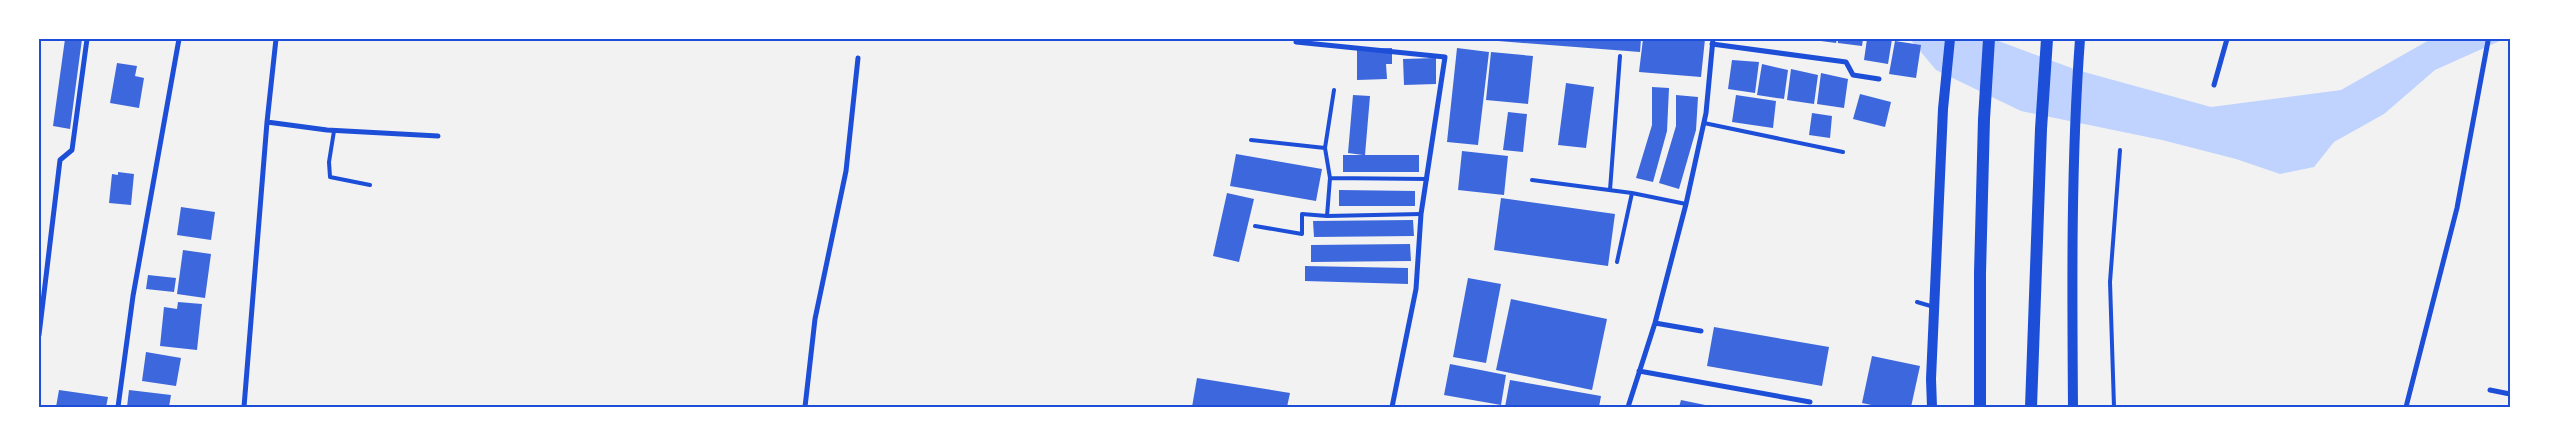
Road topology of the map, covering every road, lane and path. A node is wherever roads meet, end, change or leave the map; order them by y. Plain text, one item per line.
1 (87, 39) edge
2 (179, 39) edge
3 (276, 39) edge
4 (1950, 39) edge
5 (1989, 39) edge
6 (2047, 39) edge
7 (2080, 39) edge
8 (2227, 39) edge
9 (2488, 41) dead end
10 (1296, 42) dead end
11 (1713, 42) edge
12 (1620, 56) dead end
13 (858, 58) dead end
14 (1878, 79) dead end
15 (2214, 85) dead end
16 (1334, 90) dead end
17 (267, 122) junction
18 (1704, 122) junction
19 (334, 130) junction
20 (438, 136) dead end
21 (1251, 140) dead end
22 (1325, 148) junction
23 (2120, 150) dead end
24 (1843, 152) dead end
25 (1330, 178) junction
26 (1427, 179) junction
27 (1532, 180) dead end
28 (370, 185) dead end
29 (1610, 190) junction
30 (1632, 192) junction
31 (1686, 204) junction
32 (1421, 214) junction
33 (1326, 216) junction
34 (1255, 226) dead end
35 (1617, 262) dead end
36 (1917, 302) dead end
37 (1934, 307) junction
38 (1655, 323) junction
39 (1701, 331) dead end
40 (39, 335) edge
41 (1639, 371) junction
42 (2490, 390) dead end
43 (2510, 394) edge
44 (1810, 402) dead end
45 (1980, 403) edge
46 (118, 407) edge
47 (244, 407) edge
48 (805, 407) edge
49 (1392, 407) edge
50 (1628, 407) edge
51 (1932, 407) edge
52 (2031, 407) edge
53 (2073, 407) edge
54 (2114, 407) edge
55 (2406, 407) edge

1 - 40 street
2 - 46 street
3 - 17 street
4 - 37 main road
5 - 45 main road
6 - 52 main road
7 - 53 main road
8 - 15 street
9 - 55 street
10 - 26 street
11 - 14 street
11 - 18 street
12 - 29 lane
13 - 48 street
16 - 22 lane
17 - 19 street
17 - 47 street
18 - 24 lane
18 - 31 street
19 - 20 street
19 - 28 lane
21 - 22 lane
22 - 25 lane
23 - 54 lane
25 - 26 lane
25 - 33 lane
26 - 32 street
27 - 29 lane
29 - 30 lane
30 - 31 lane
30 - 35 lane
31 - 38 street
32 - 33 lane
32 - 49 street
33 - 34 lane
36 - 37 lane
37 - 51 main road
38 - 39 street
38 - 41 street
41 - 44 street
41 - 50 street
42 - 43 street

